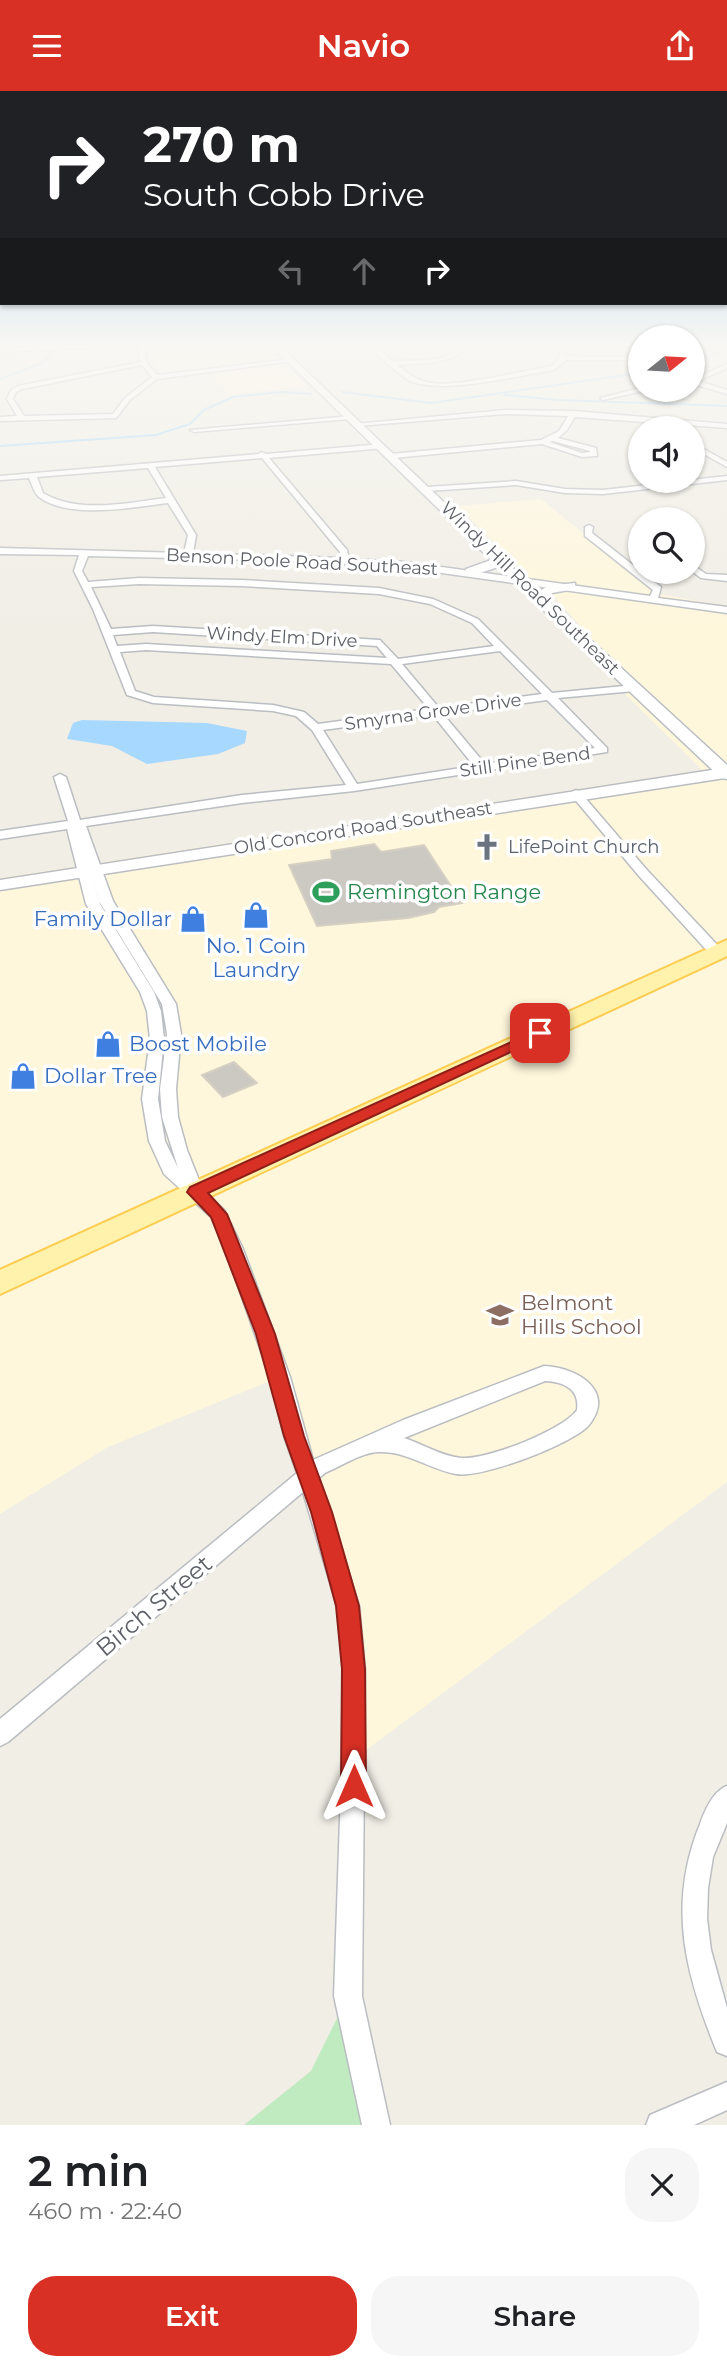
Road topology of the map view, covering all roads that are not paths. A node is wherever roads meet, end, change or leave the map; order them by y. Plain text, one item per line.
1 (373, 438) edge
2 (555, 439) joint
3 (542, 442) junction
4 (570, 443) joint
5 (382, 446) junction
6 (705, 452) edge
7 (262, 454) junction
8 (393, 456) junction
9 (149, 464) junction
10 (727, 465) edge
11 (32, 475) junction
12 (0, 478) edge
13 (727, 478) edge
14 (426, 489) junction
15 (171, 500) junction
16 (589, 527) dead end
17 (0, 551) edge
18 (84, 554) junction
19 (188, 556) junction
20 (345, 561) junction
21 (499, 561) junction
22 (471, 572) junction
23 (705, 576) edge
24 (727, 578) edge
25 (517, 579) junction
26 (86, 585) junction
27 (569, 586) junction
28 (655, 594) junction
29 (538, 599) junction
30 (717, 600) dead end
31 (727, 610) edge
32 (107, 632) junction
33 (503, 648) junction
34 (113, 649) junction
35 (394, 662) junction
36 (631, 685) junction
37 (550, 696) junction
38 (435, 712) junction
39 (317, 728) junction
40 (481, 768) junction
41 (726, 773) edge
42 (60, 778) dead end
43 (354, 787) junction
44 (576, 795) junction
45 (75, 824) junction
46 (0, 835) edge
47 (90, 871) junction
48 (0, 885) edge
49 (721, 949) edge
50 (196, 1192) junction
51 (0, 1283) edge
52 (375, 1443) junction
53 (308, 1477) junction
54 (0, 1734) edge
55 (727, 1798) edge
56 (727, 2042) edge
57 (727, 2096) edge
58 (376, 2125) edge
59 (660, 2125) edge

1 - 5 main road, Windy Hill Road Southeast
2 - 3 street
2 - 4 street
3 - 4 street
3 - 8 street
5 - 7 street
5 - 8 main road, Windy Hill Road Southeast
6 - 10 street
7 - 9 street
7 - 20 street
8 - 14 main road, Windy Hill Road Southeast
9 - 11 street
9 - 15 street
11 - 12 street
11 - 15 street
13 - 14 street
14 - 21 main road, Windy Hill Road Southeast
15 - 19 street
16 - 28 street
17 - 18 street, Benson Poole Road Southeast
18 - 19 street, Benson Poole Road Southeast
18 - 26 street
19 - 20 street, Benson Poole Road Southeast
20 - 22 street, Benson Poole Road Southeast
21 - 22 main road
21 - 25 main road, Windy Hill Road Southeast
22 - 25 street, Benson Poole Road Southeast
23 - 24 street
25 - 27 street, Benson Poole Road Southeast
25 - 29 main road, Windy Hill Road Southeast
26 - 32 street
26 - 33 street, Still Pine Bend
27 - 28 street, Benson Poole Road Southeast
27 - 29 main road
28 - 30 street
28 - 31 street, Benson Poole Road Southeast
29 - 36 main road, Windy Hill Road Southeast
32 - 34 street
32 - 35 street, Windy Elm Drive
33 - 35 street
33 - 37 street, Still Pine Bend
34 - 35 street
34 - 39 street
35 - 38 street, Windy Elm Drive
36 - 37 street, Smyrna Grove Drive
36 - 41 main road, Windy Hill Road Southeast
37 - 38 street, Smyrna Grove Drive
37 - 40 street, Still Pine Bend
38 - 39 street, Smyrna Grove Drive
38 - 40 street, Windy Elm Drive
39 - 43 street
40 - 43 street, Still Pine Bend
41 - 44 street, Old Concord Road Southeast
42 - 45 street
43 - 45 street, Still Pine Bend
44 - 47 street, Old Concord Road Southeast
44 - 49 street
45 - 46 street, Still Pine Bend
45 - 47 street
47 - 48 street, Old Concord Road Southeast
47 - 50 street
49 - 50 main road
50 - 51 main road
50 - 53 street
52 - 52 street, Birch Street
52 - 53 street, Birch Street
53 - 54 street, Birch Street
53 - 58 street
55 - 56 street
57 - 59 street

